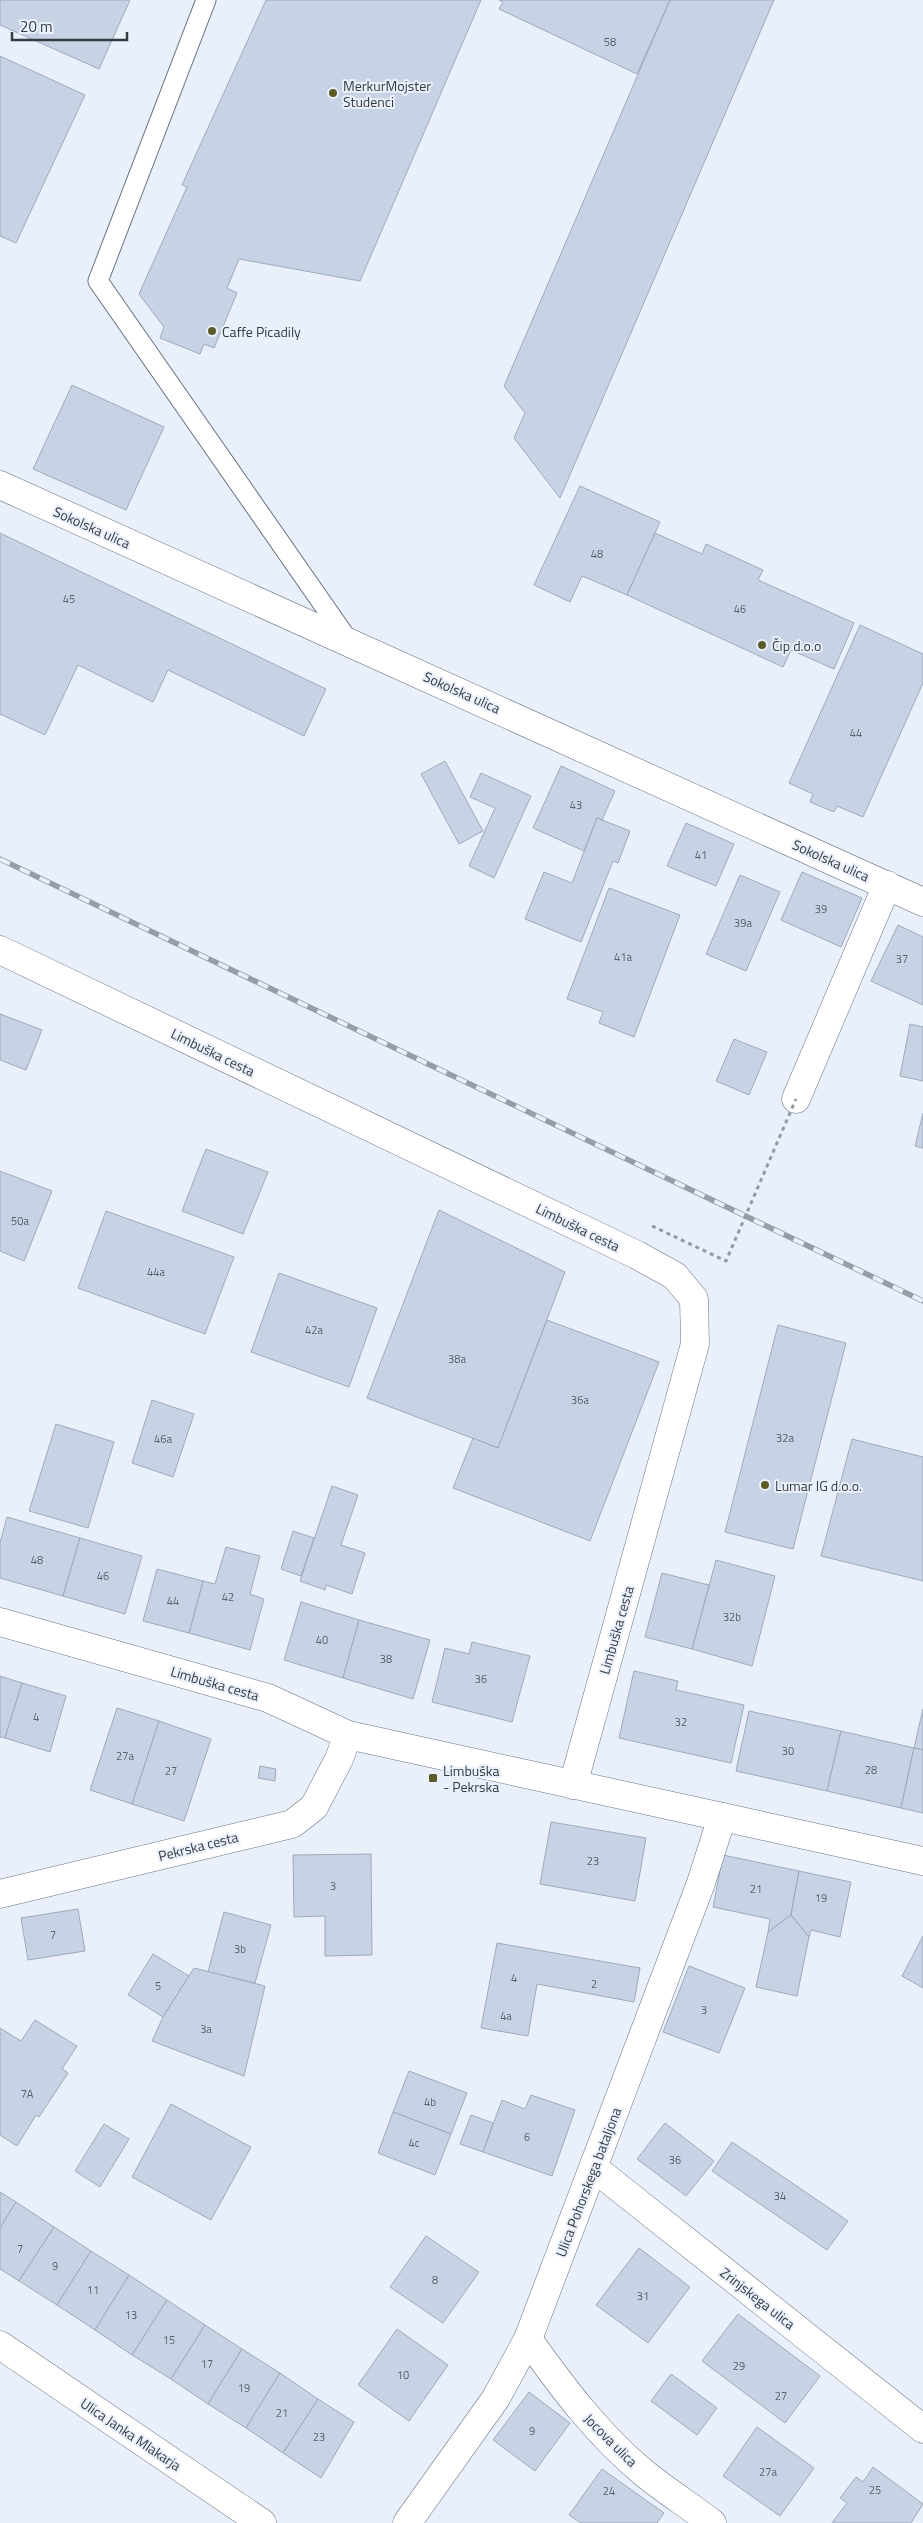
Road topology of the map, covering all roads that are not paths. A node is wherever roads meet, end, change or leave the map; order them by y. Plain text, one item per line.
1 (206, 0) edge
2 (0, 485) edge
3 (350, 644) junction
4 (882, 897) junction
5 (923, 902) edge
6 (0, 950) edge
7 (796, 1099) road end
8 (0, 1622) edge
9 (348, 1735) junction
10 (573, 1785) junction
11 (722, 1817) junction
12 (923, 1861) edge
13 (0, 1894) edge
14 (594, 2168) junction
15 (528, 2339) junction
16 (0, 2345) edge
17 (923, 2429) edge
18 (262, 2523) edge
19 (407, 2523) edge
20 (712, 2523) edge

1 - 3 lane
2 - 3 street, Sokolska ulica
3 - 4 street, Sokolska ulica
4 - 5 street, Sokolska ulica
4 - 7 street
6 - 10 street, Limbuška cesta
8 - 9 street, Limbuška cesta
9 - 10 street, Limbuška cesta
9 - 13 street, Pekrska cesta
10 - 11 street, Limbuška cesta
11 - 12 street, Limbuška cesta
11 - 14 street, Ulica Pohorskega bataljona
14 - 15 street, Ulica Pohorskega bataljona
14 - 17 street, Zrinjskega ulica
15 - 19 street, Ulica Pohorskega bataljona
15 - 20 street, Jocova ulica
16 - 18 street, Ulica Janka Mlakarja

